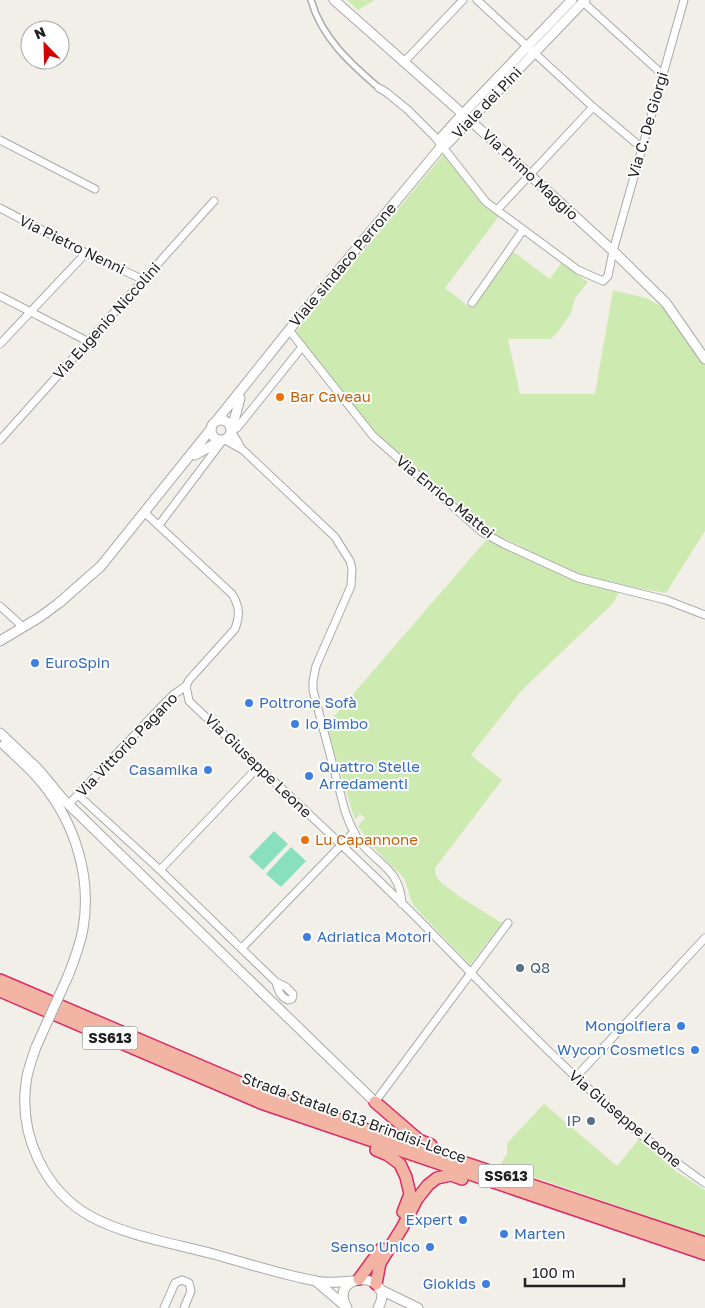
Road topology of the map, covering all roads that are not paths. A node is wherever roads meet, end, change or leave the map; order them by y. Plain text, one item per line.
1 (311, 0) edge
2 (334, 0) edge
3 (463, 0) edge
4 (477, 0) edge
5 (572, 0) edge
6 (684, 0) edge
7 (584, 1) edge
8 (531, 50) junction
9 (404, 62) junction
10 (663, 75) junction
11 (379, 88) joint
12 (593, 107) junction
13 (466, 117) junction
14 (0, 140) edge
15 (441, 147) junction
16 (642, 148) junction
17 (530, 175) junction
18 (96, 189) dead end
19 (214, 201) dead end
20 (0, 208) edge
21 (496, 210) junction
22 (523, 230) junction
23 (613, 251) junction
24 (86, 253) junction
25 (144, 280) junction
26 (0, 296) edge
27 (472, 303) dead end
28 (30, 313) junction
29 (289, 330) junction
30 (89, 342) junction
31 (0, 344) edge
32 (302, 346) junction
33 (705, 359) edge
34 (246, 384) junction
35 (218, 420) junction
36 (211, 429) junction
37 (232, 430) junction
38 (0, 440) edge
39 (223, 440) junction
40 (243, 450) junction
41 (181, 466) junction
42 (144, 512) junction
43 (159, 525) junction
44 (0, 606) edge
45 (705, 615) edge
46 (23, 628) junction
47 (0, 641) edge
48 (186, 686) junction
49 (0, 733) edge
50 (0, 741) edge
51 (258, 767) junction
52 (78, 795) junction
53 (68, 805) junction
54 (354, 832) junction
55 (340, 845) junction
56 (160, 870) junction
57 (402, 904) junction
58 (508, 923) dead end
59 (705, 938) edge
60 (242, 948) junction
61 (471, 973) junction
62 (0, 980) edge
63 (276, 982) dead end
64 (0, 991) edge
65 (575, 1078) junction
66 (375, 1102) junction
67 (311, 1121) junction
68 (513, 1178) junction
69 (705, 1183) edge
70 (553, 1204) junction
71 (705, 1243) edge
72 (705, 1254) edge
73 (357, 1280) junction
74 (317, 1282) junction
75 (378, 1286) junction
76 (346, 1307) edge
77 (415, 1307) edge
78 (164, 1308) edge
79 (184, 1308) edge
80 (378, 1308) edge
81 (398, 1308) edge

1 - 11 street
2 - 9 street, Via Primo Maggio
3 - 9 street
4 - 8 street
5 - 8 street, Viale dei Pini
6 - 10 street, Via C. De Giorgi
7 - 8 street, Viale dei Pini
7 - 10 street
8 - 12 street
8 - 13 street, Viale dei Pini
9 - 13 street, Via Primo Maggio
10 - 16 street, Via C. De Giorgi
11 - 15 street
12 - 16 street
12 - 17 street
13 - 15 street, Viale dei Pini
13 - 17 street, Via Primo Maggio
14 - 18 street
15 - 21 street
15 - 29 street, Viale sindaco Perrone
16 - 23 street, Via C. De Giorgi
17 - 21 street
17 - 23 street, Via Primo Maggio
19 - 25 street, Via Eugenio Niccolini
20 - 24 street, Via Pietro Nenni
21 - 22 street
22 - 23 street, Via C. De Giorgi
22 - 27 street
23 - 33 street, Via Primo Maggio
24 - 25 street, Via Pietro Nenni
24 - 28 street
25 - 30 street, Via Eugenio Niccolini
26 - 28 street
28 - 30 street
28 - 31 street
29 - 32 street, Via Enrico Mattei
29 - 34 street, Viale sindaco Perrone
30 - 38 street, Via Eugenio Niccolini
32 - 37 street
32 - 45 street, Via Enrico Mattei
34 - 35 street, Viale sindaco Perrone
34 - 37 street, Viale sindaco Perrone
35 - 36 street
35 - 37 street
36 - 39 street
36 - 41 street
37 - 39 street
37 - 40 street
39 - 40 street
39 - 41 street
39 - 43 street
40 - 54 street
41 - 42 street
42 - 43 street
42 - 46 street
43 - 48 street
44 - 46 street
46 - 47 street
48 - 51 street, Via Giuseppe Leone
48 - 52 street, Via Vittorio Pagano
49 - 53 street
50 - 74 street, bridge
51 - 55 street, Via Giuseppe Leone
51 - 56 street
52 - 53 street, Via Vittorio Pagano
52 - 56 street
53 - 66 street
54 - 55 street
54 - 57 street
55 - 57 street, Via Giuseppe Leone
55 - 60 street
56 - 60 street
57 - 61 street, Via Giuseppe Leone
58 - 61 street
59 - 65 street
60 - 63 street
61 - 65 street, Via Giuseppe Leone
61 - 66 street
62 - 68 highway, Strada Statale 613 Brindisi-Lecce / SS613
64 - 67 highway, Strada Statale 613 Brindisi-Lecce / SS613
65 - 69 street, Via Giuseppe Leone
66 - 68 highway
67 - 70 highway, Strada Statale 613 Brindisi-Lecce / SS613
67 - 73 highway
68 - 71 highway, Strada Statale 613 Brindisi-Lecce / SS613
70 - 72 highway, Strada Statale 613 Brindisi-Lecce / SS613
70 - 75 highway
73 - 74 street
73 - 75 street
73 - 76 street
74 - 76 street
75 - 77 street
75 - 80 street
77 - 81 street
78 - 79 street

